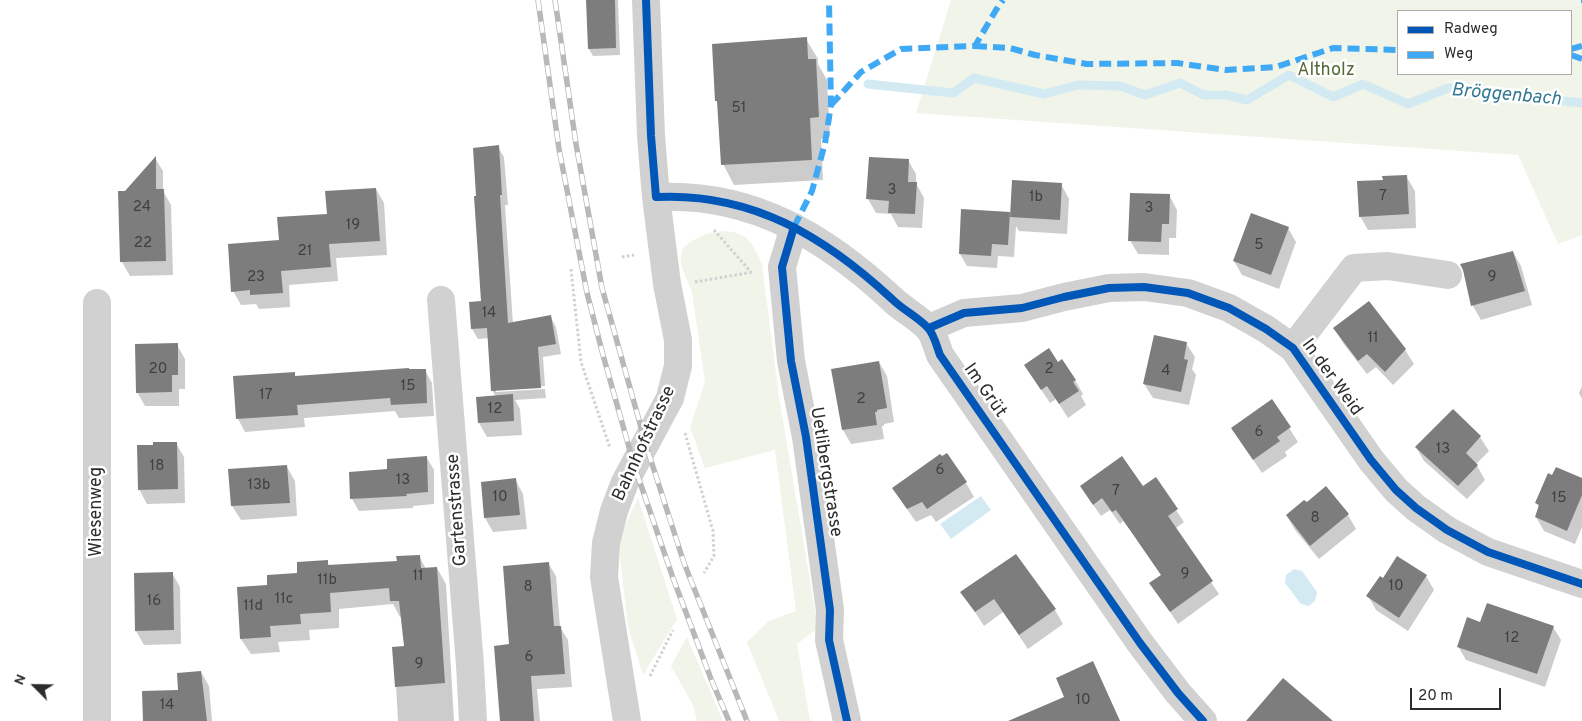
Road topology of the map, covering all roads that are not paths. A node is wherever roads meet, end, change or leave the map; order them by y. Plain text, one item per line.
1 (646, 0) edge
2 (656, 197) junction
3 (794, 227) junction
4 (1448, 275) dead end
5 (442, 300) dead end
6 (97, 303) dead end
7 (929, 328) junction
8 (1293, 348) junction
9 (1582, 584) edge
10 (625, 710) edge
11 (97, 721) edge
12 (473, 721) edge
13 (847, 721) edge
14 (1203, 721) edge

1 - 2 street, Bahnhofstrasse
2 - 3 street
2 - 10 street, Bahnhofstrasse
3 - 7 street
3 - 13 street, Uetlibergstrasse
4 - 8 street
5 - 12 street, Gartenstrasse
6 - 11 street, Wiesenweg
7 - 8 street, In der Weid
7 - 14 street, Im Grüt
8 - 9 street, In der Weid

